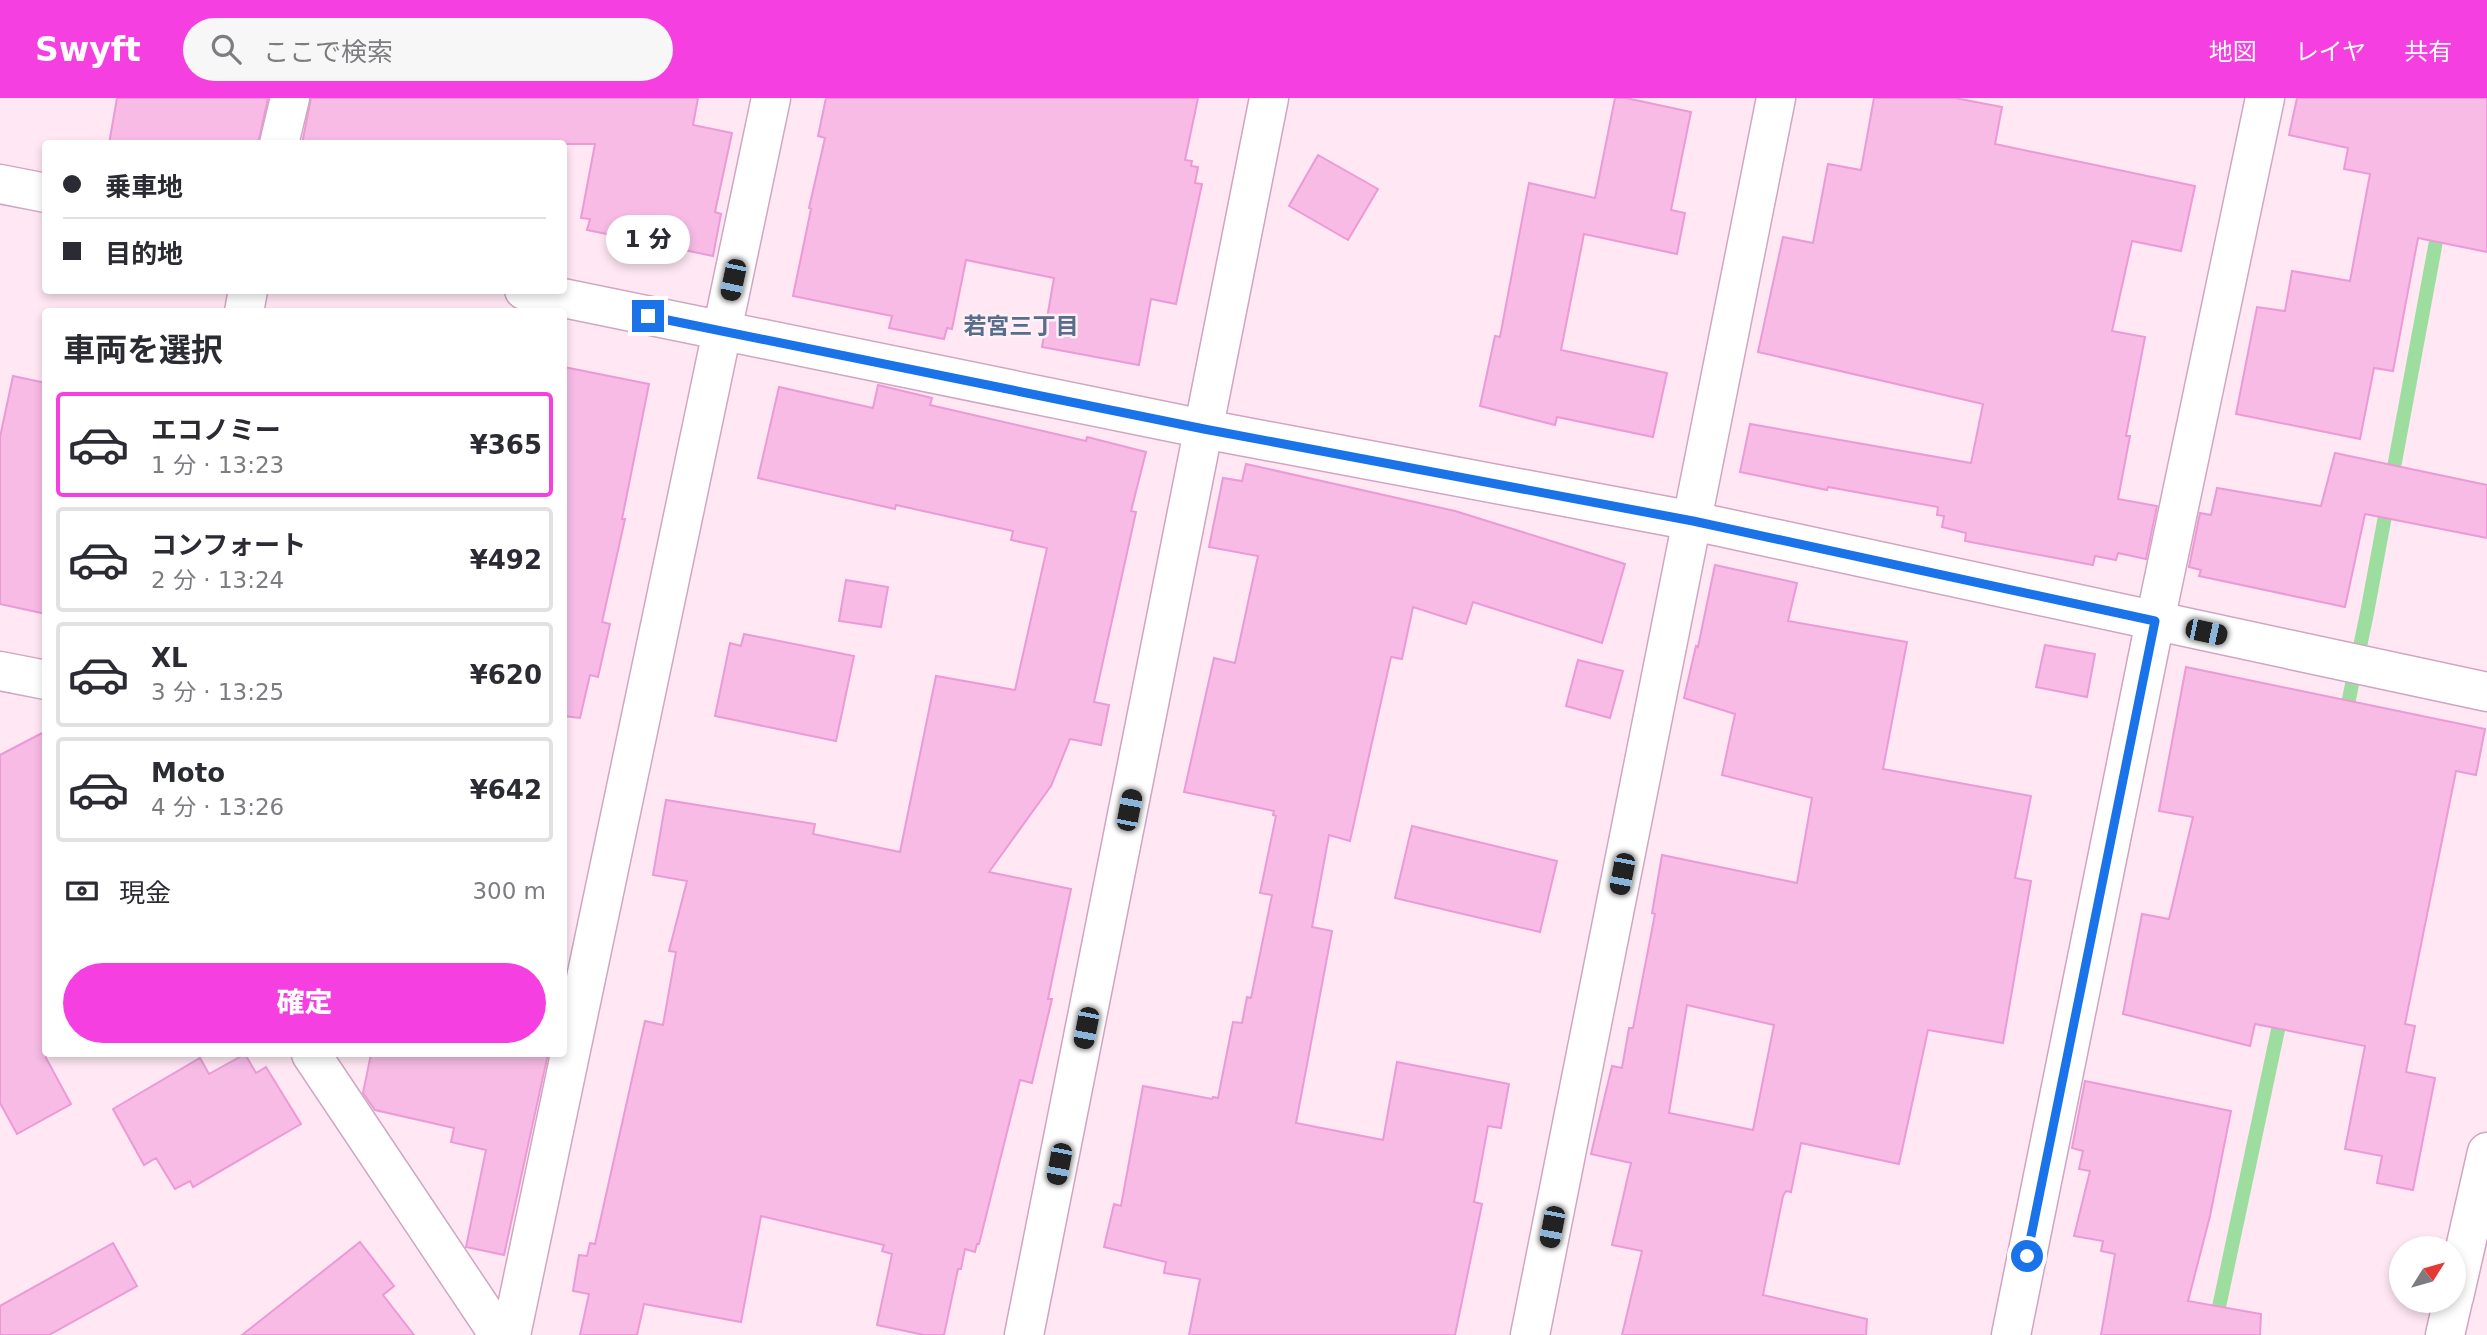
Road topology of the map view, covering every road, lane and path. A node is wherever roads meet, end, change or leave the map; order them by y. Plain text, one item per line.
1 (290, 98) edge
2 (771, 98) edge
3 (1269, 98) edge
4 (1776, 98) edge
5 (2265, 98) edge
6 (280, 140) edge
7 (0, 184) edge
8 (42, 192) edge
9 (543, 294) edge
10 (722, 332) junction
11 (1204, 429) junction
12 (1693, 521) junction
13 (2155, 621) junction
14 (0, 671) edge
15 (42, 679) edge
16 (2487, 692) edge
17 (313, 1057) edge
18 (2487, 1152) edge
19 (2466, 1243) edge
20 (2450, 1313) edge
21 (499, 1335) edge
22 (511, 1335) edge
23 (1024, 1335) edge
24 (1530, 1335) edge
25 (2011, 1335) edge
26 (2445, 1335) edge

1 - 6 street
2 - 10 street
3 - 11 street
4 - 12 street
5 - 13 street
7 - 8 street
9 - 10 street
10 - 11 street
10 - 22 street
11 - 12 street
11 - 23 street
12 - 13 street
12 - 24 street
13 - 16 street
13 - 25 street
14 - 15 street
17 - 21 street
18 - 19 street
20 - 26 street

